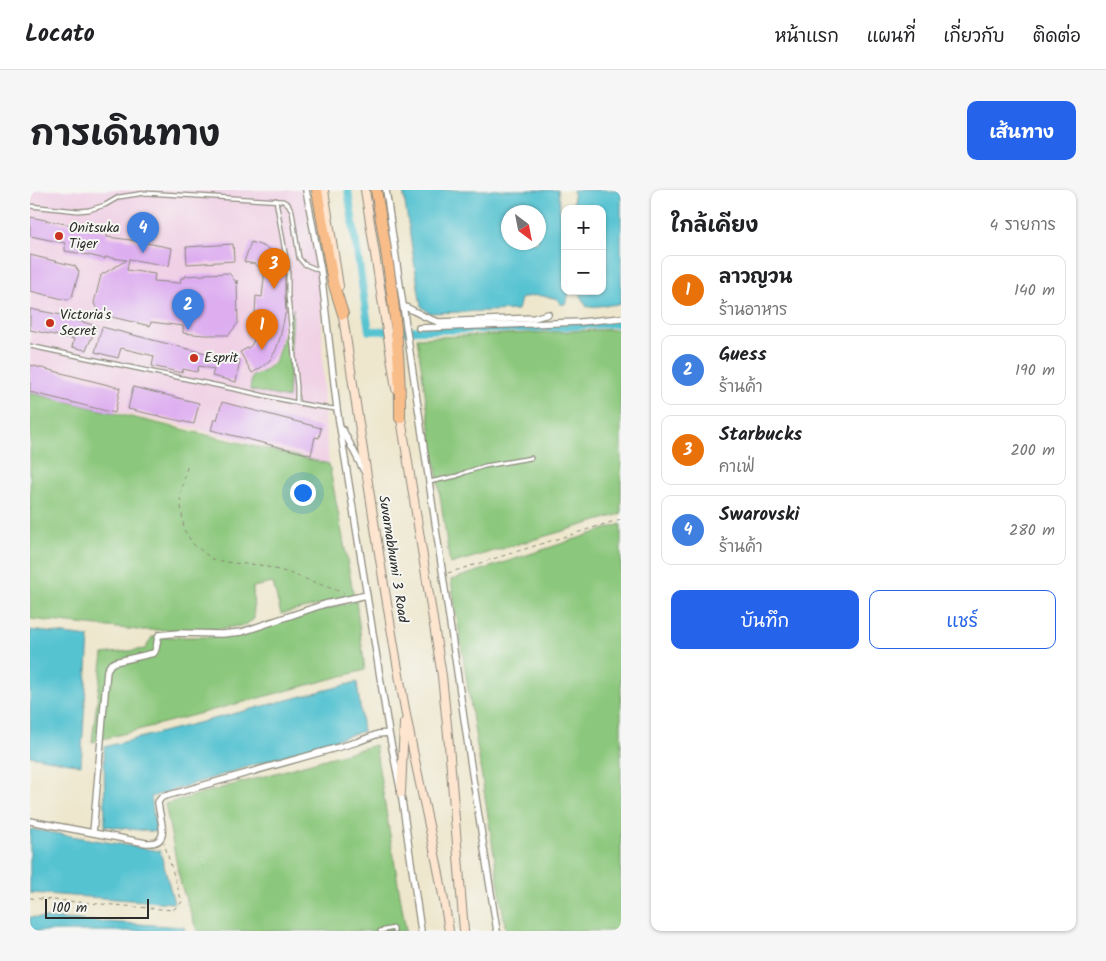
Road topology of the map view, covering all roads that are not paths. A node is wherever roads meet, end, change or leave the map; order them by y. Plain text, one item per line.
1 (306, 190) edge
2 (317, 190) edge
3 (324, 190) edge
4 (365, 190) edge
5 (376, 190) edge
6 (386, 190) edge
7 (276, 200) junction
8 (30, 206) edge
9 (321, 271) junction
10 (403, 306) junction
11 (343, 314) junction
12 (548, 314) dead end
13 (389, 317) junction
14 (621, 318) edge
15 (419, 328) dead end
16 (30, 346) edge
17 (296, 403) junction
18 (338, 409) junction
19 (400, 418) joint
20 (340, 424) junction
21 (531, 458) dead end
22 (367, 478) junction
23 (429, 482) junction
24 (367, 595) junction
25 (405, 710) junction
26 (390, 733) junction
27 (401, 793) junction
28 (30, 821) edge
29 (93, 833) junction
30 (380, 931) edge
31 (394, 931) edge
32 (421, 931) edge
33 (449, 931) edge
34 (464, 931) edge
35 (497, 931) edge

1 - 9 street
2 - 11 highway
3 - 11 main road, Suvarnabhumi 3 Road
4 - 13 main road
5 - 13 highway
6 - 10 street
7 - 8 lane
7 - 9 lane
7 - 17 lane
9 - 18 street
10 - 12 street
10 - 23 street
11 - 22 main road, Suvarnabhumi 3 Road
13 - 19 highway
14 - 15 street
16 - 17 lane
17 - 18 lane
18 - 20 street
19 - 34 main road
20 - 22 street
20 - 24 street
21 - 23 lane
22 - 25 main road, Suvarnabhumi 3 Road
23 - 35 street
24 - 26 street
24 - 29 street
25 - 27 main road
25 - 33 main road, Suvarnabhumi 3 Road
26 - 27 street
26 - 29 street
27 - 32 street
28 - 29 street
30 - 31 lane

